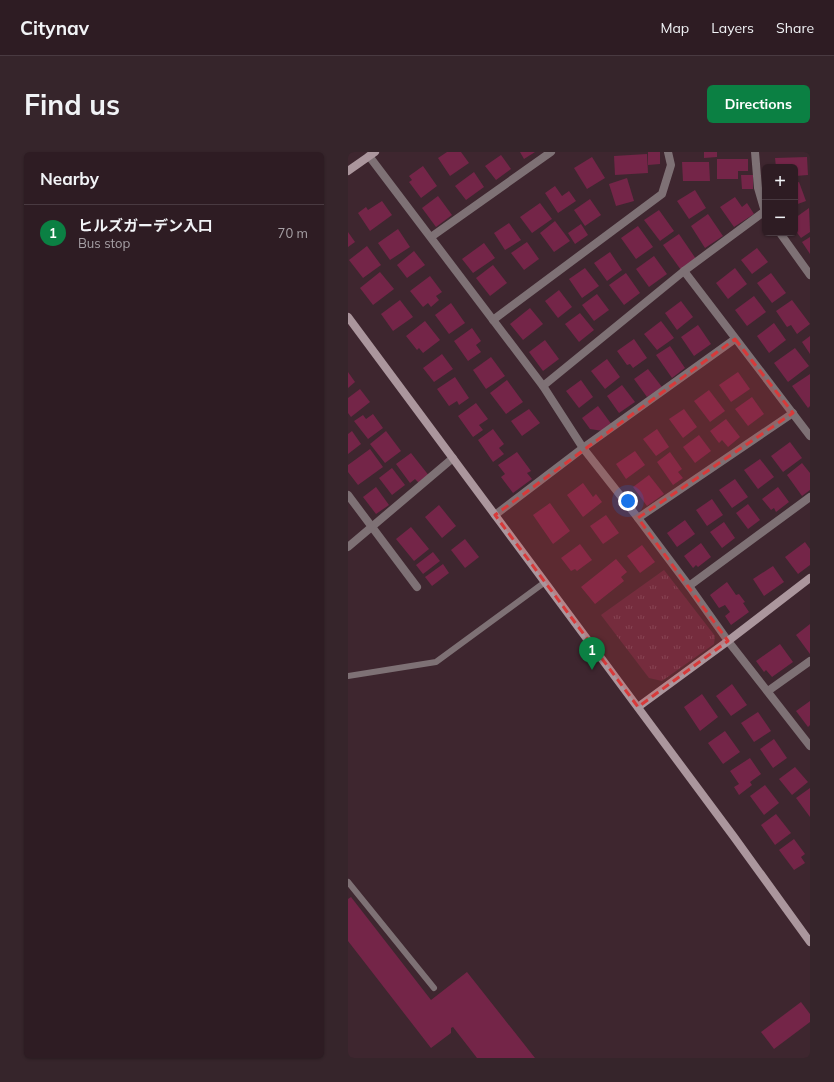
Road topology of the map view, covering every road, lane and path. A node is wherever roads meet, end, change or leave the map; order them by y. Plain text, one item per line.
1 (551, 152) edge
2 (668, 152) edge
3 (755, 152) edge
4 (372, 154) edge
5 (348, 172) edge
6 (762, 201) edge
7 (762, 213) edge
8 (782, 236) edge
9 (431, 237) junction
10 (684, 271) junction
11 (810, 275) edge
12 (348, 317) edge
13 (493, 320) junction
14 (735, 339) junction
15 (543, 386) junction
16 (793, 413) junction
17 (810, 436) edge
18 (583, 448) junction
19 (453, 458) junction
20 (348, 494) edge
21 (810, 497) edge
22 (495, 515) junction
23 (638, 518) junction
24 (373, 526) junction
25 (348, 547) edge
26 (810, 578) edge
27 (545, 582) junction
28 (417, 586) dead end
29 (689, 586) junction
30 (728, 641) junction
31 (810, 661) edge
32 (348, 676) edge
33 (768, 691) junction
34 (638, 708) junction
35 (810, 746) edge
36 (348, 882) edge
37 (810, 942) edge
38 (434, 988) dead end

1 - 9 street
2 - 13 street
3 - 6 street
4 - 5 street
4 - 9 street
7 - 10 street
8 - 11 street
9 - 13 street
10 - 14 street
10 - 15 street
12 - 19 street
13 - 15 street
14 - 16 street
14 - 18 street
15 - 18 street
16 - 17 street
16 - 23 street
18 - 22 street
18 - 23 street
19 - 22 street
19 - 24 street
20 - 24 street
21 - 29 street
22 - 27 street
23 - 29 street
24 - 25 street
24 - 28 street
26 - 30 street
27 - 32 lane
27 - 34 street
29 - 30 street
30 - 33 street
30 - 34 street
31 - 33 street
33 - 35 street
34 - 37 street
36 - 38 lane

